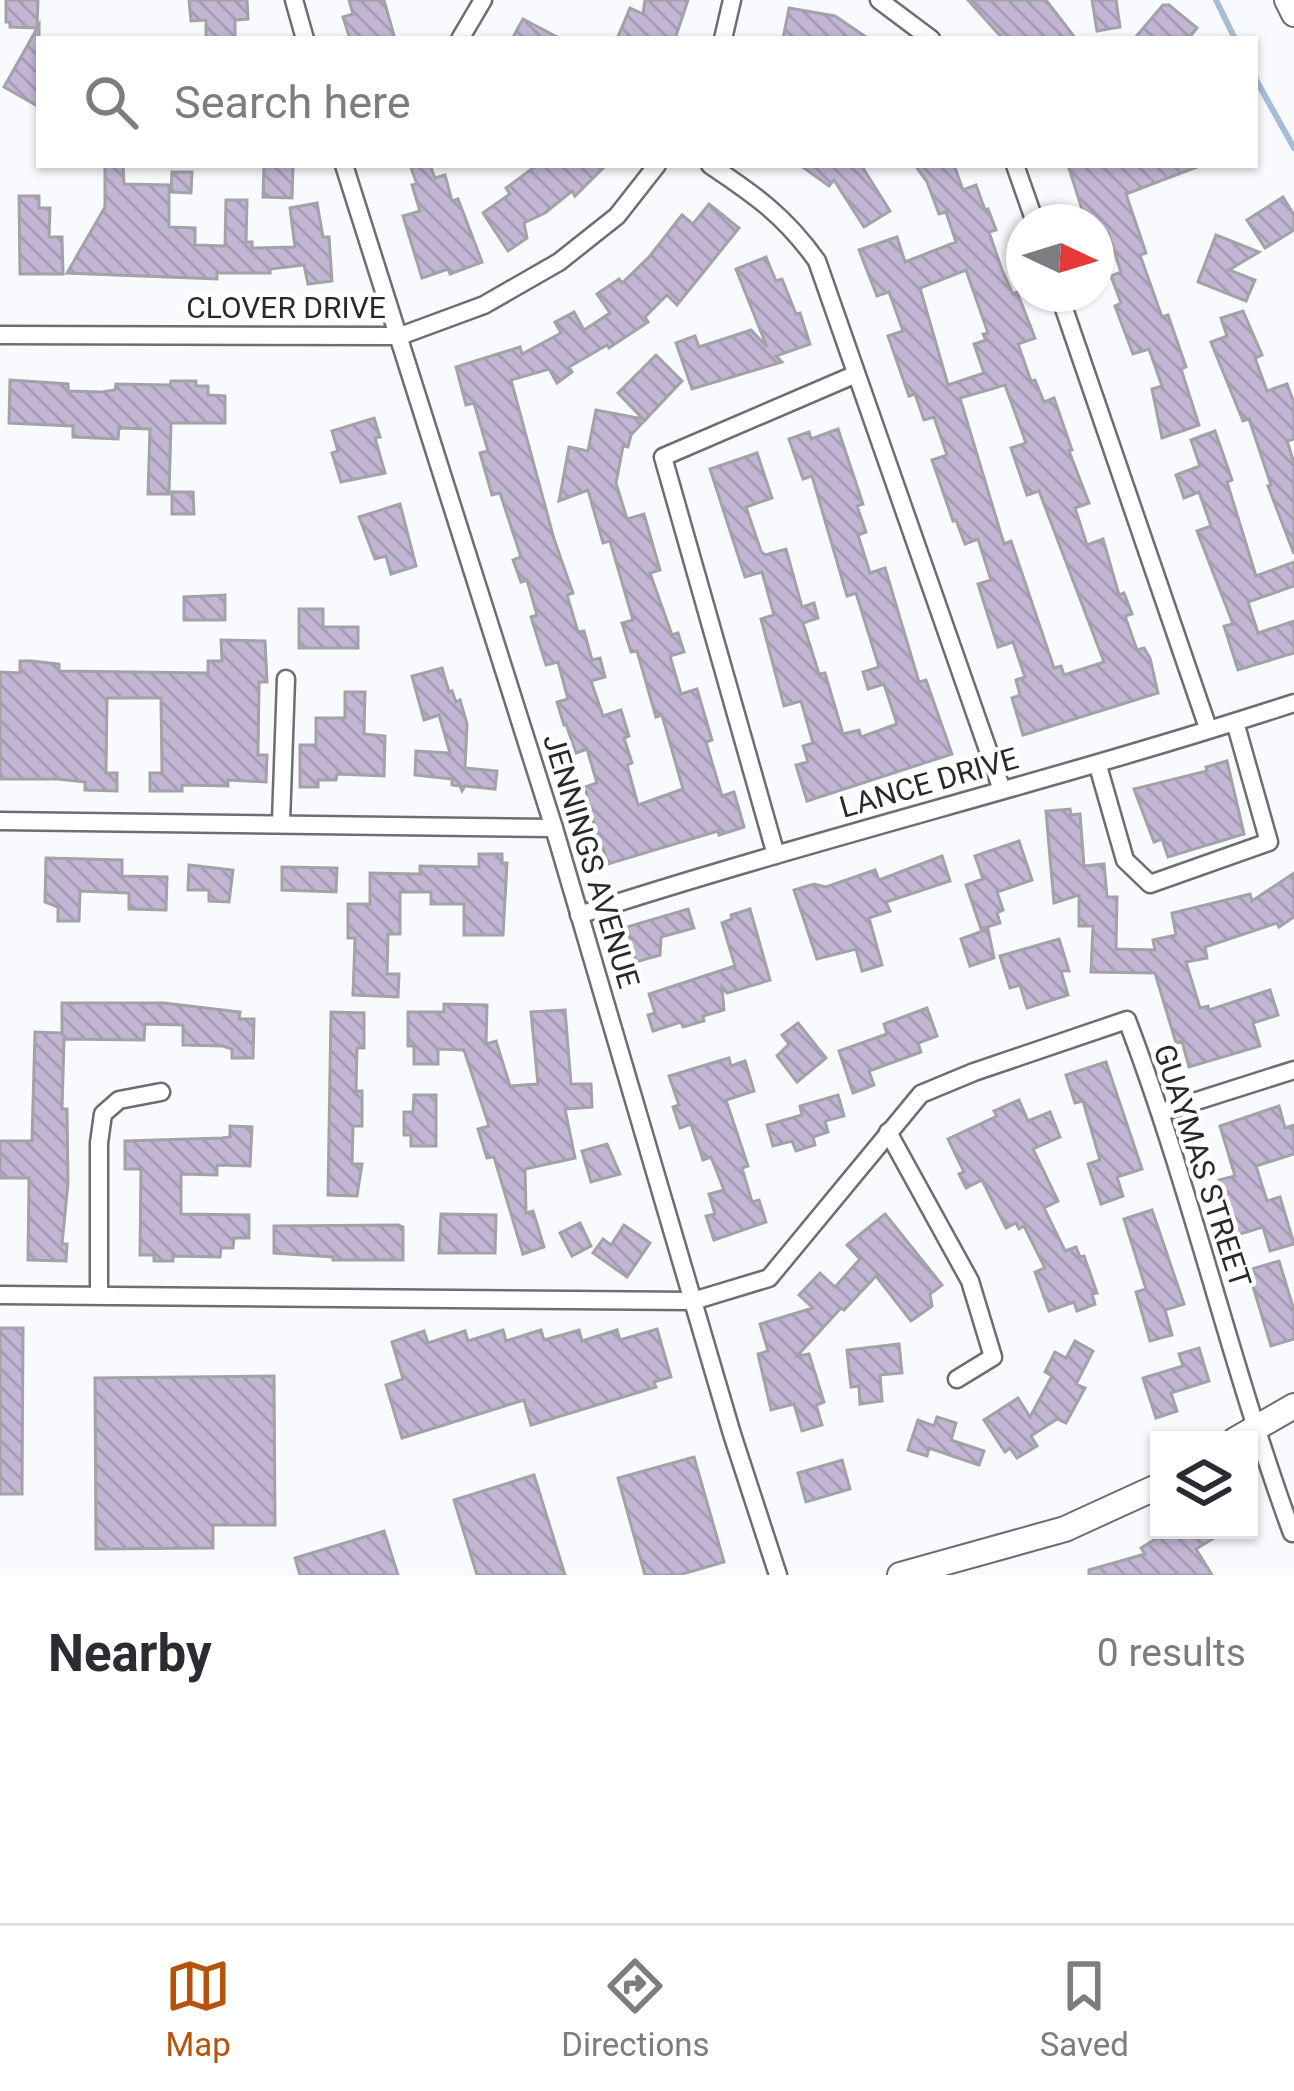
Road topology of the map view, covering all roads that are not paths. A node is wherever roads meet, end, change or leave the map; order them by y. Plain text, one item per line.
1 (294, 0) edge
2 (483, 0) edge
3 (732, 0) edge
4 (879, 0) edge
5 (1287, 0) edge
6 (1294, 14) edge
7 (304, 36) edge
8 (462, 36) edge
9 (724, 36) edge
10 (927, 36) edge
11 (345, 168) edge
12 (655, 168) edge
13 (714, 168) edge
14 (1016, 168) edge
15 (1029, 204) edge
16 (1065, 312) edge
17 (0, 335) edge
18 (400, 336) junction
19 (854, 375) junction
20 (286, 679) dead end
21 (1294, 703) edge
22 (1235, 722) junction
23 (1208, 728) junction
24 (1098, 766) junction
25 (1002, 790) junction
26 (0, 821) edge
27 (281, 822) junction
28 (554, 828) junction
29 (776, 854) junction
30 (579, 915) junction
31 (1294, 1070) edge
32 (161, 1092) dead end
33 (1162, 1112) junction
34 (888, 1132) junction
35 (0, 1295) edge
36 (99, 1295) junction
37 (693, 1301) junction
38 (957, 1379) dead end
39 (1294, 1406) edge
40 (1244, 1431) edge
41 (1250, 1431) edge
42 (1258, 1461) edge
43 (1150, 1490) edge
44 (1292, 1533) edge
45 (964, 1565) edge
46 (778, 1575) edge
47 (900, 1575) edge

1 - 7 street
2 - 8 street
3 - 9 street
4 - 10 street
5 - 6 main road
11 - 18 street, JENNINGS AVENUE
12 - 18 street, CLOVER DRIVE
13 - 19 street
14 - 15 street
16 - 23 street
17 - 18 street, CLOVER DRIVE
18 - 28 street, JENNINGS AVENUE
19 - 25 street
19 - 29 street
20 - 27 street
21 - 22 street, LANCE DRIVE
22 - 23 street, LANCE DRIVE
22 - 24 street
23 - 24 street, LANCE DRIVE
24 - 25 street, LANCE DRIVE
25 - 29 street, LANCE DRIVE
26 - 27 street
27 - 28 street
28 - 30 street, JENNINGS AVENUE
29 - 30 street, LANCE DRIVE
30 - 37 street, JENNINGS AVENUE
31 - 33 street
32 - 36 street
33 - 34 street, GUAYMAS STREET
33 - 40 street, GUAYMAS STREET
34 - 37 street, GUAYMAS STREET
34 - 38 street
35 - 36 street, GUAYMAS STREET
36 - 37 street, GUAYMAS STREET
37 - 46 street, JENNINGS AVENUE
39 - 41 main road
42 - 44 street, GUAYMAS STREET
43 - 45 main road
45 - 47 main road

